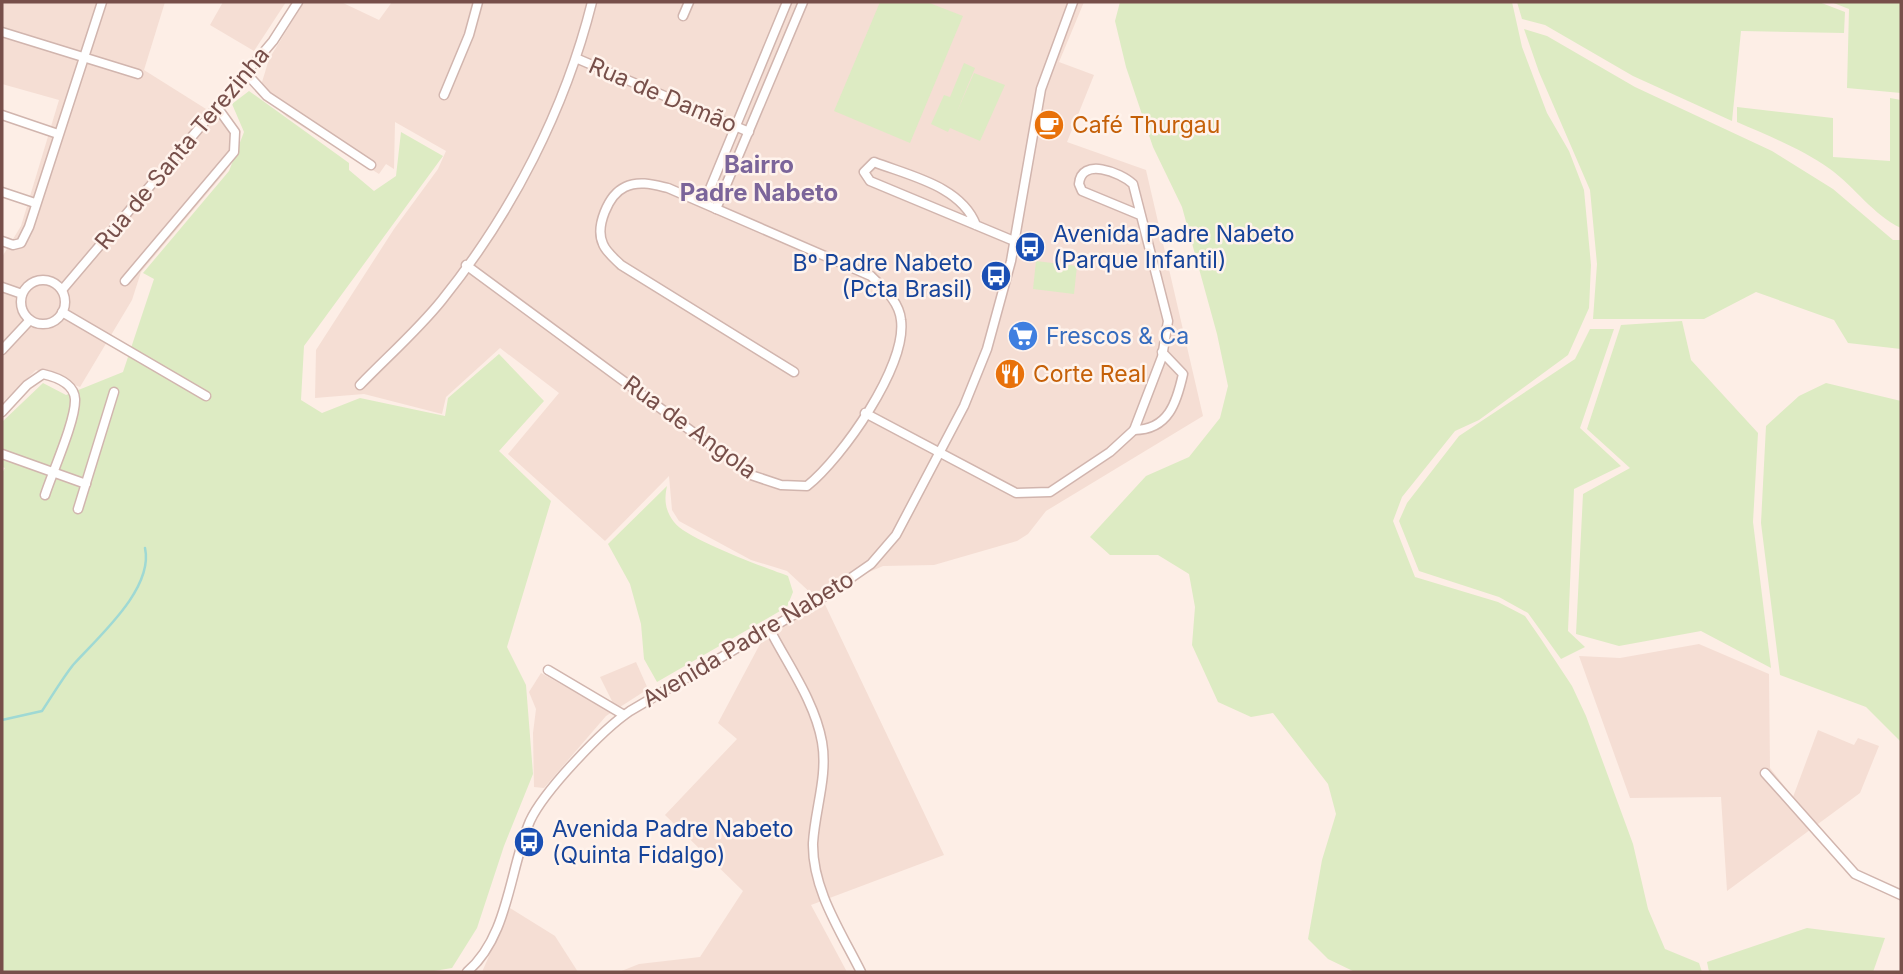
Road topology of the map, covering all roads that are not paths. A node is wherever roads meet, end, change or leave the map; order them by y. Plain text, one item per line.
1 (102, 2) edge
2 (298, 2) edge
3 (478, 2) edge
4 (592, 2) edge
5 (689, 2) edge
6 (786, 2) edge
7 (803, 2) edge
8 (1073, 2) edge
9 (683, 16) dead end
10 (2, 32) edge
11 (85, 57) junction
12 (578, 59) junction
13 (246, 72) junction
14 (138, 74) dead end
15 (444, 95) dead end
16 (217, 107) junction
17 (2, 115) edge
18 (735, 125) junction
19 (749, 132) junction
20 (58, 134) junction
21 (372, 165) dead end
22 (2, 192) edge
23 (35, 203) junction
24 (704, 203) junction
25 (716, 209) junction
26 (1140, 215) junction
27 (976, 225) junction
28 (2, 241) edge
29 (1014, 241) junction
30 (466, 265) junction
31 (125, 281) dead end
32 (2, 287) edge
33 (62, 290) junction
34 (22, 294) junction
35 (62, 312) junction
36 (30, 320) junction
37 (2, 349) edge
38 (1163, 352) junction
39 (794, 373) dead end
40 (360, 385) dead end
41 (114, 392) dead end
42 (206, 396) dead end
43 (2, 412) edge
44 (865, 413) junction
45 (1135, 430) junction
46 (2, 454) edge
47 (939, 454) junction
48 (53, 472) junction
49 (86, 484) junction
50 (45, 495) dead end
51 (78, 509) dead end
52 (770, 630) junction
53 (548, 670) dead end
54 (624, 715) junction
55 (1765, 773) dead end
56 (1901, 895) edge
57 (467, 972) edge
58 (861, 972) edge

1 - 11 street
2 - 13 street, Rua de Santa Terezinha
3 - 15 street
4 - 12 street
5 - 9 street
6 - 18 street
7 - 19 street
8 - 29 street, Avenida Padre Nabeto
10 - 11 street
11 - 14 street
11 - 20 street
12 - 18 street, Rua de Damão
12 - 30 street
13 - 16 street, Rua de Santa Terezinha
13 - 21 street
16 - 31 street
16 - 33 street, Rua de Santa Terezinha
17 - 20 street
18 - 19 street, Rua de Damão
18 - 24 street
19 - 25 street
20 - 23 street
22 - 23 street
23 - 28 street
24 - 25 street, Rua de Angola
24 - 39 street, Rua de Angola
25 - 44 street, Rua de Angola
26 - 26 street
26 - 38 street
27 - 27 street
27 - 29 street
29 - 47 street, Avenida Padre Nabeto
30 - 40 street
30 - 44 street, Rua de Angola
32 - 34 street
33 - 34 street
33 - 35 street
34 - 36 street
35 - 36 street
35 - 42 street
36 - 37 street
38 - 45 street
38 - 45 street
41 - 49 street
43 - 48 street
44 - 47 street
45 - 47 street
46 - 48 street
47 - 52 street, Avenida Padre Nabeto
48 - 49 street
48 - 50 street
49 - 51 street
52 - 54 street, Avenida Padre Nabeto
52 - 58 street
53 - 54 street
54 - 57 street, Avenida Padre Nabeto
55 - 56 street

